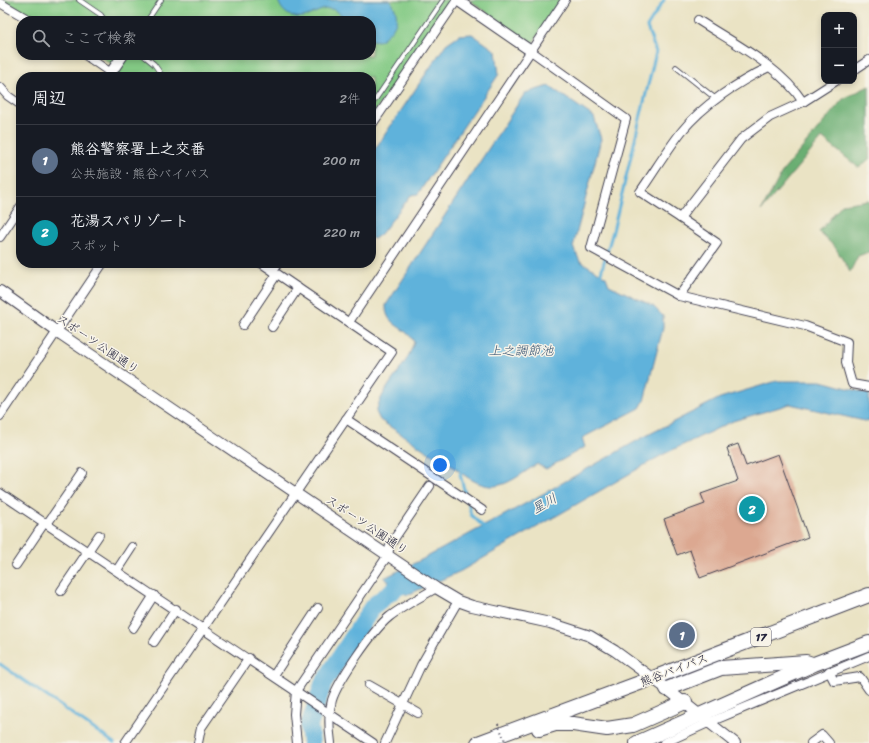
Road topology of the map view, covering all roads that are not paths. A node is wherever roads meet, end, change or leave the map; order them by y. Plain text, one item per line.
1 (79, 0) edge
2 (161, 0) edge
3 (443, 0) edge
4 (457, 0) edge
5 (565, 0) edge
6 (0, 3) edge
7 (22, 16) edge
8 (101, 16) edge
9 (150, 16) edge
10 (698, 20) dead end
11 (531, 51) junction
12 (91, 60) edge
13 (120, 60) edge
14 (149, 60) edge
15 (869, 60) edge
16 (676, 67) dead end
17 (768, 67) junction
18 (857, 68) edge
19 (105, 72) edge
20 (111, 72) edge
21 (160, 72) edge
22 (831, 84) edge
23 (0, 87) edge
24 (376, 99) edge
25 (716, 99) junction
26 (16, 102) edge
27 (803, 102) junction
28 (376, 119) edge
29 (16, 214) edge
30 (680, 218) junction
31 (0, 238) edge
32 (100, 268) edge
33 (269, 268) edge
34 (276, 268) edge
35 (275, 272) junction
36 (298, 288) junction
37 (0, 290) edge
38 (679, 296) junction
39 (349, 322) junction
40 (242, 325) dead end
41 (272, 327) dead end
42 (56, 331) junction
43 (869, 387) edge
44 (0, 416) edge
45 (346, 419) junction
46 (82, 473) dead end
47 (430, 486) dead end
48 (0, 493) edge
49 (296, 494) junction
50 (482, 510) dead end
51 (46, 523) junction
52 (99, 535) dead end
53 (132, 547) dead end
54 (88, 551) junction
55 (391, 557) junction
56 (16, 565) dead end
57 (117, 570) junction
58 (436, 588) junction
59 (62, 592) dead end
60 (154, 595) junction
61 (869, 595) edge
62 (458, 601) junction
63 (318, 608) dead end
64 (176, 609) junction
65 (133, 628) dead end
66 (203, 628) junction
67 (154, 642) dead end
68 (869, 643) edge
69 (869, 656) edge
70 (249, 658) junction
71 (814, 664) junction
72 (828, 671) junction
73 (274, 675) junction
74 (653, 678) junction
75 (369, 685) dead end
76 (667, 689) junction
77 (869, 690) edge
78 (296, 691) junction
79 (685, 702) junction
80 (403, 704) junction
81 (418, 713) dead end
82 (330, 715) junction
83 (706, 719) junction
84 (483, 741) edge
85 (125, 743) edge
86 (198, 743) edge
87 (297, 743) edge
88 (331, 743) edge
89 (373, 743) edge
90 (385, 743) edge
91 (637, 743) edge
92 (664, 743) edge
93 (735, 743) edge
94 (811, 743) edge
95 (829, 743) edge

1 - 8 lane
2 - 9 lane
3 - 24 lane
4 - 11 street
4 - 28 street
5 - 11 street
6 - 7 street
10 - 17 street
11 - 38 street
11 - 39 street
12 - 19 street
13 - 20 street
14 - 21 lane
15 - 18 street
16 - 25 lane
17 - 25 street
17 - 27 street
22 - 27 street
23 - 26 street
25 - 30 street
27 - 30 street
29 - 31 street
30 - 38 street
32 - 42 street
33 - 35 street
34 - 35 street
35 - 36 street
35 - 40 street
36 - 39 street
36 - 41 street
37 - 42 street, スポーツ公園通り
38 - 43 street
39 - 45 street
42 - 44 street
42 - 49 street, スポーツ公園通り
45 - 49 street
45 - 50 street
46 - 51 street
47 - 55 street
48 - 51 street
49 - 55 street, スポーツ公園通り
49 - 66 street
51 - 54 street
51 - 56 street
52 - 54 street
53 - 57 street
54 - 57 street
54 - 59 street
55 - 58 street, スポーツ公園通り
55 - 78 street
57 - 60 street
58 - 62 street, スポーツ公園通り
58 - 82 street
60 - 64 street
60 - 65 street
61 - 74 highway, 熊谷バイパス / 17
62 - 74 street, スポーツ公園通り
62 - 80 street
63 - 73 street
64 - 66 street
64 - 67 street
66 - 70 street
66 - 85 street
68 - 71 highway
69 - 72 street
70 - 73 street
70 - 86 street
71 - 76 highway
71 - 83 highway
72 - 77 street
72 - 83 street
73 - 78 street
74 - 76 street, スポーツ公園通り
74 - 84 highway, 熊谷バイパス / 17
75 - 80 street
76 - 79 street, スポーツ公園通り
78 - 82 street
78 - 87 street
79 - 83 street, スポーツ公園通り
79 - 84 highway
80 - 81 street
80 - 90 street
82 - 88 street
82 - 89 street
83 - 91 highway
83 - 92 street
83 - 93 street, スポーツ公園通り
94 - 95 street

